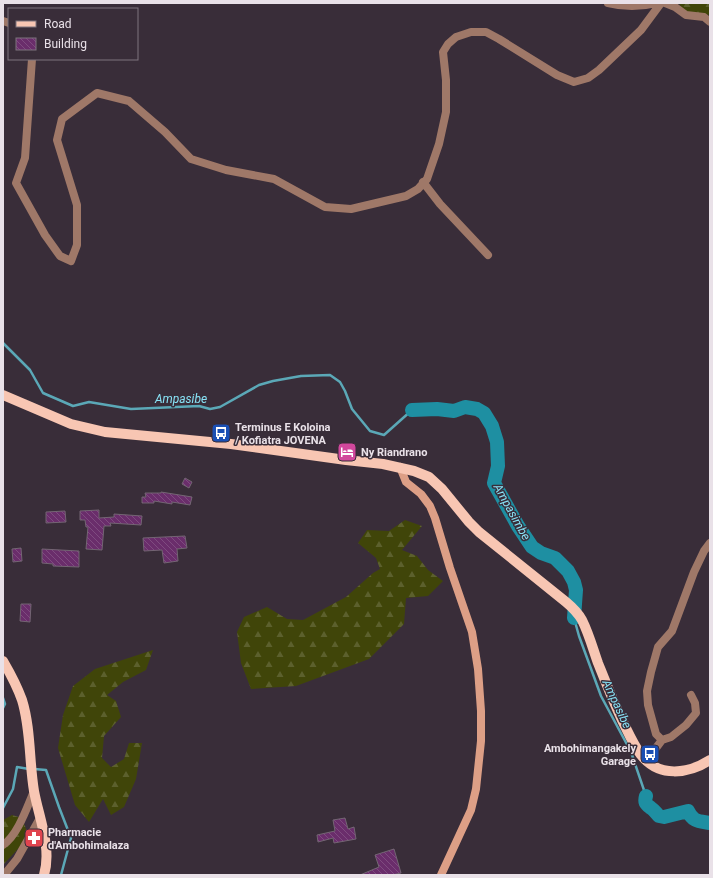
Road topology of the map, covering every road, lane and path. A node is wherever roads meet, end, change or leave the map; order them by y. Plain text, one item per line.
1 (608, 3) edge
2 (656, 3) edge
3 (661, 3) edge
4 (665, 3) edge
5 (710, 22) edge
6 (32, 60) edge
7 (423, 182) junction
8 (488, 255) dead end
9 (3, 395) edge
10 (400, 467) junction
11 (710, 543) edge
12 (3, 661) edge
13 (691, 695) dead end
14 (662, 740) junction
15 (647, 760) junction
16 (710, 760) edge
17 (34, 790) junction
18 (40, 818) junction
19 (3, 845) edge
20 (4, 875) edge
21 (44, 875) edge
22 (441, 875) edge

1 - 2 street
3 - 7 street
4 - 5 street
6 - 7 street
7 - 8 street
9 - 10 main road
10 - 15 main road
10 - 22 street
11 - 14 street
12 - 17 main road
13 - 14 street
14 - 15 street
15 - 16 main road
17 - 18 main road
17 - 19 street
18 - 20 street
18 - 21 main road

